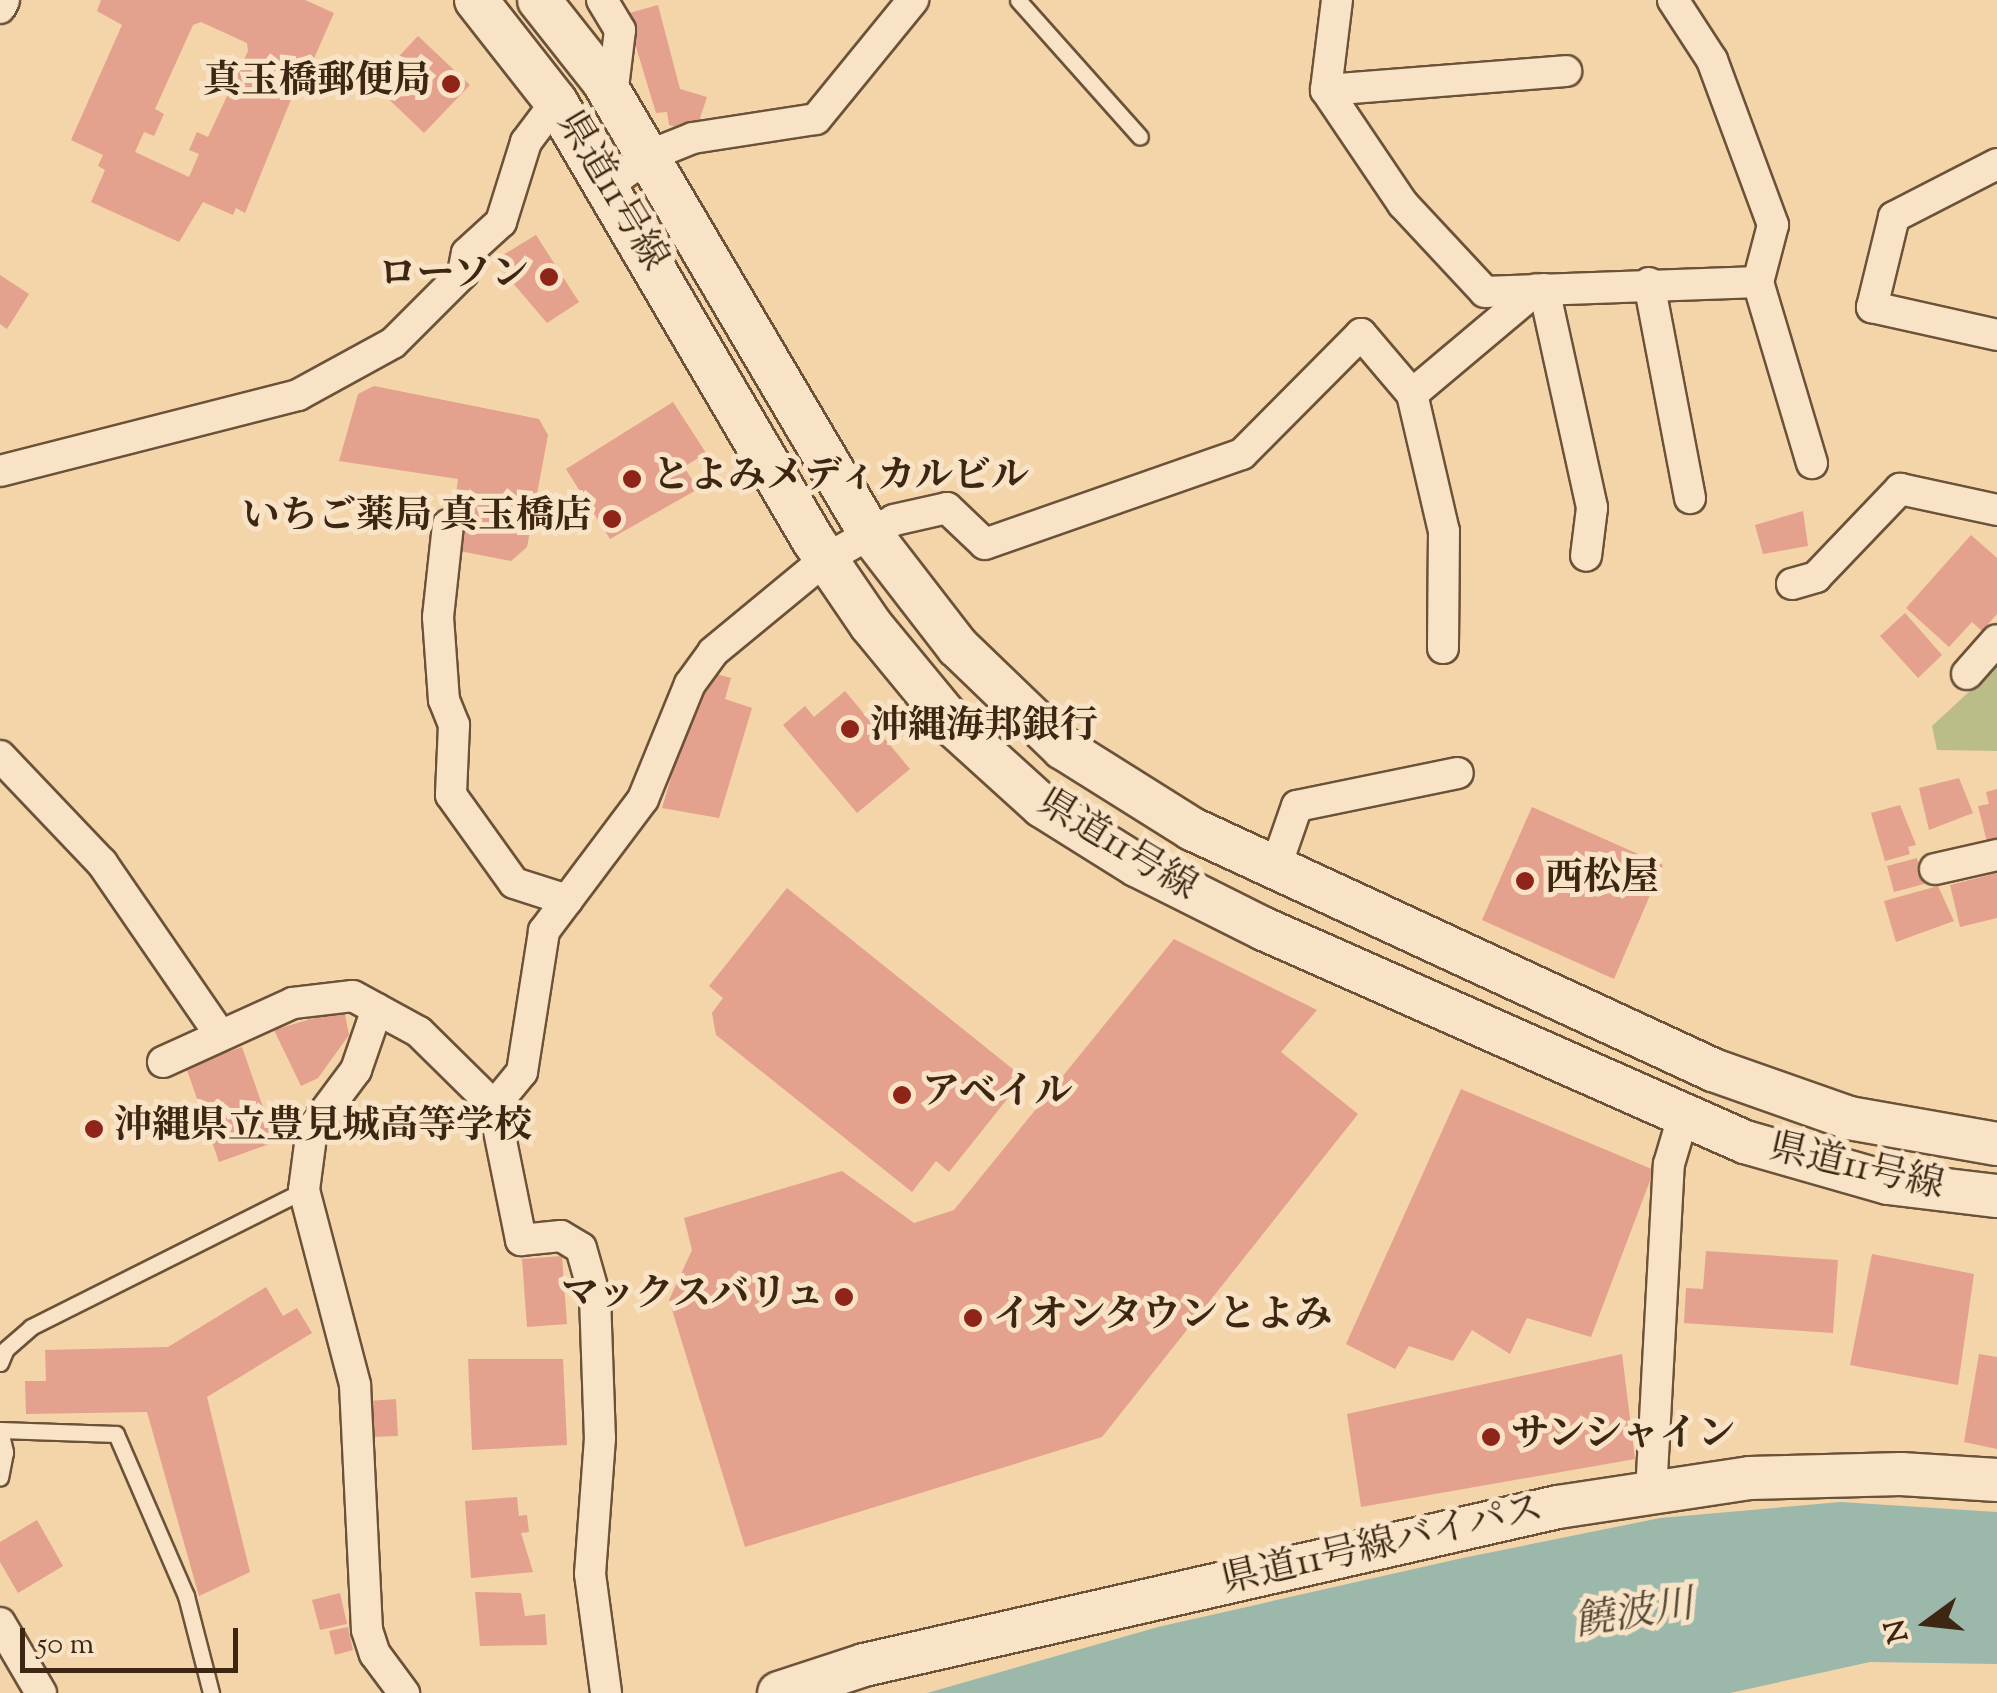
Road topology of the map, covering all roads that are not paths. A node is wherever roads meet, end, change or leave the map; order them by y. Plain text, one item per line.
1 (4, 0) edge
2 (476, 0) edge
3 (539, 0) edge
4 (602, 0) edge
5 (913, 0) edge
6 (1018, 0) edge
7 (1337, 0) edge
8 (1673, 0) edge
9 (0, 8) edge
10 (1566, 70) dead end
11 (1326, 90) junction
12 (612, 96) junction
13 (556, 102) junction
14 (1140, 137) dead end
15 (648, 156) junction
16 (1997, 164) edge
17 (608, 184) junction
18 (1758, 282) junction
19 (1649, 284) junction
20 (1541, 289) junction
21 (1997, 335) edge
22 (1412, 394) junction
23 (1812, 463) dead end
24 (0, 471) edge
25 (1690, 498) dead end
26 (1997, 510) edge
27 (448, 526) dead end
28 (868, 532) junction
29 (1586, 556) dead end
30 (826, 559) junction
31 (1792, 584) dead end
32 (1997, 640) edge
33 (1442, 648) dead end
34 (1967, 674) dead end
35 (0, 756) edge
36 (1458, 773) dead end
37 (1997, 854) edge
38 (1935, 868) dead end
39 (1275, 869) junction
40 (567, 900) junction
41 (376, 1009) junction
42 (220, 1035) junction
43 (163, 1062) dead end
44 (494, 1106) junction
45 (1684, 1117) junction
46 (1997, 1144) edge
47 (304, 1190) junction
48 (1997, 1196) edge
49 (0, 1363) edge
50 (0, 1430) edge
51 (0, 1478) edge
52 (1997, 1480) edge
53 (1651, 1493) junction
54 (0, 1623) edge
55 (40, 1693) edge
56 (211, 1693) edge
57 (404, 1693) edge
58 (606, 1693) edge
59 (780, 1693) edge

1 - 9 street
2 - 13 main road, 県道11号線
3 - 12 main road, 県道11号線
4 - 12 street
5 - 15 street
6 - 14 lane
7 - 11 street
8 - 18 street
10 - 11 street
11 - 20 street
12 - 15 main road, 県道11号線
13 - 17 main road, 県道11号線
13 - 24 street
15 - 17 street
15 - 28 main road, 県道11号線
16 - 21 street
17 - 30 main road, 県道11号線
18 - 19 street
18 - 23 street
19 - 20 street
19 - 25 street
20 - 22 street
20 - 29 street
22 - 28 street
22 - 33 street
26 - 31 street
27 - 40 street
28 - 30 street
28 - 39 main road, 県道11号線
30 - 40 street
30 - 45 main road, 県道11号線
32 - 34 street
35 - 42 street
36 - 39 street
37 - 38 street
39 - 46 main road, 県道11号線
40 - 44 street
41 - 42 street
41 - 44 street
41 - 47 street
42 - 43 street
44 - 58 street
45 - 48 main road, 県道11号線
45 - 53 street
47 - 49 lane
47 - 57 street
50 - 51 lane
50 - 56 lane
52 - 53 main road, 県道11号線バイパス
53 - 59 main road, 県道11号線バイパス
54 - 55 street

